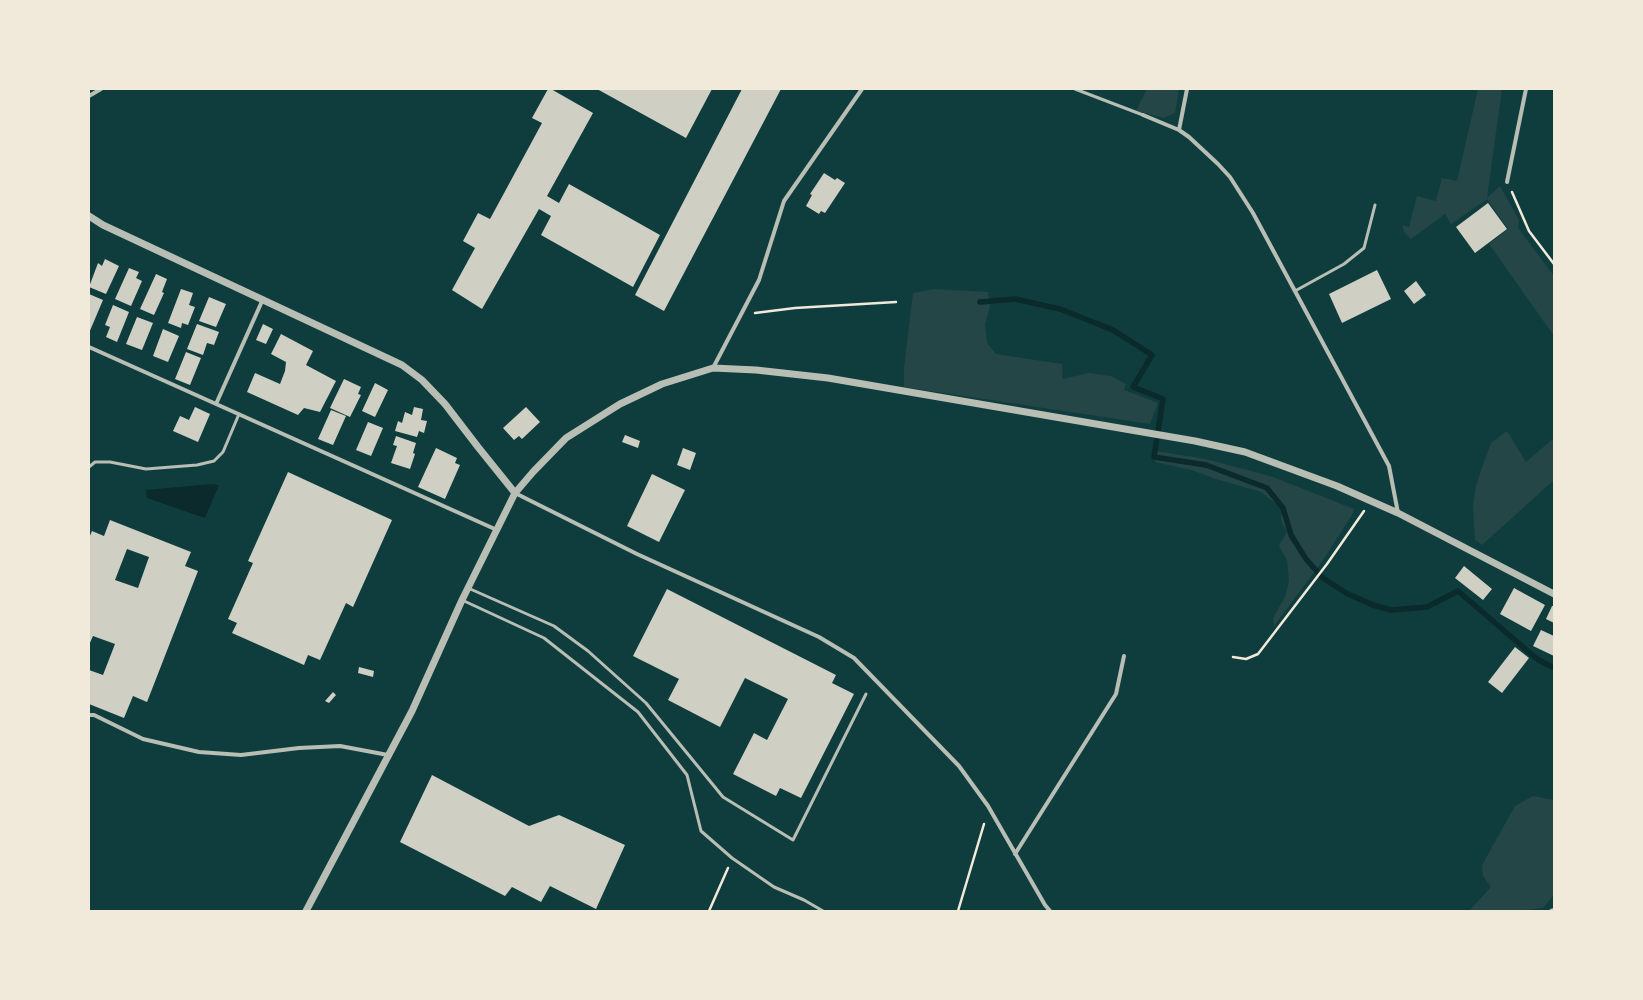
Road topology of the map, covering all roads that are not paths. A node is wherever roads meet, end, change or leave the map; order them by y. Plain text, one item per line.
1 (101, 89) edge
2 (862, 89) edge
3 (1075, 89) edge
4 (1187, 89) edge
5 (1526, 89) edge
6 (89, 96) edge
7 (1143, 115) joint
8 (1179, 130) junction
9 (1507, 182) road end
10 (1375, 205) dead end
11 (89, 216) edge
12 (1295, 291) junction
13 (263, 299) junction
14 (89, 347) edge
15 (713, 368) junction
16 (216, 404) junction
17 (239, 414) junction
18 (89, 467) edge
19 (515, 493) junction
20 (1398, 513) junction
21 (497, 530) junction
22 (468, 588) junction
23 (1554, 594) edge
24 (462, 600) junction
25 (1124, 656) dead end
26 (866, 694) dead end
27 (89, 715) edge
28 (388, 755) junction
29 (1015, 854) junction
30 (1554, 910) edge
31 (306, 911) edge
32 (823, 911) edge
33 (1050, 911) edge
34 (1551, 911) edge

1 - 6 street
2 - 15 street
3 - 7 lane
4 - 8 street
5 - 9 street
7 - 8 street
8 - 12 street
10 - 12 lane
11 - 13 street
12 - 20 street
13 - 16 street
13 - 19 street
14 - 16 street
15 - 19 street
15 - 20 street
16 - 17 street
17 - 18 lane
17 - 21 street
19 - 21 street
19 - 29 street
20 - 23 street
21 - 22 street
22 - 24 street
22 - 26 lane
24 - 28 street
24 - 32 lane
25 - 29 street
27 - 28 street
28 - 31 street
29 - 33 street
30 - 34 street

